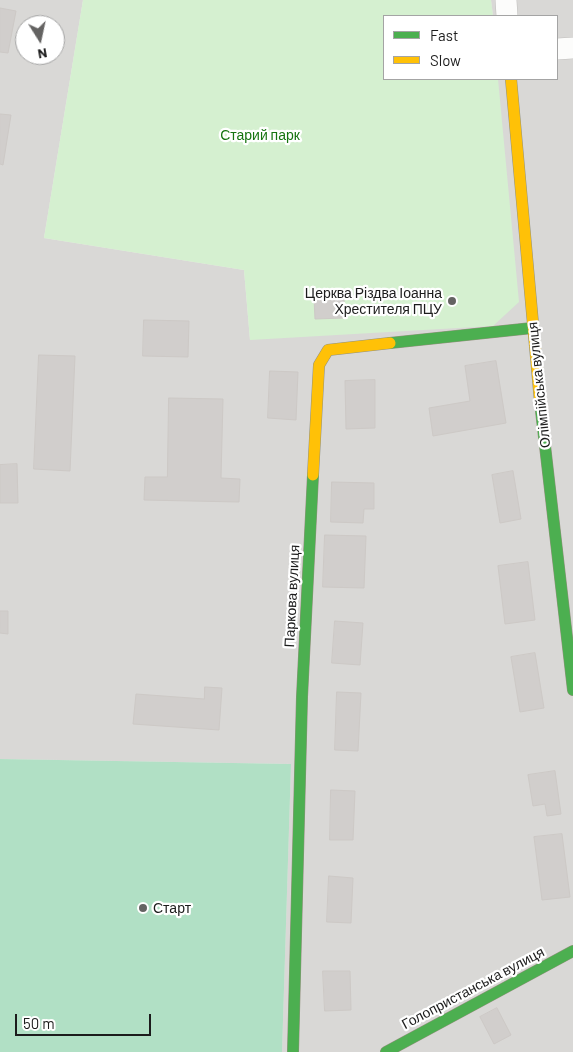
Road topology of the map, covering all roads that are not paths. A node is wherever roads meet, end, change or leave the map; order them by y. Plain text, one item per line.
1 (506, 0) edge
2 (507, 15) edge
3 (573, 48) edge
4 (558, 49) edge
5 (512, 80) edge
6 (532, 328) junction
7 (573, 690) edge
8 (573, 951) edge
9 (293, 1052) edge
10 (386, 1052) edge

1 - 2 street
3 - 4 street
5 - 6 street, Олімпійська вулиця
6 - 7 street, Олімпійська вулиця
6 - 9 street, Паркова вулиця
8 - 10 street, Голопристанська вулиця

